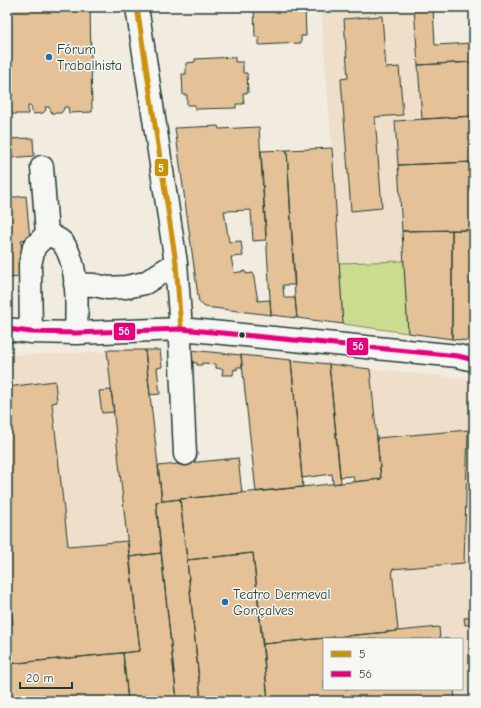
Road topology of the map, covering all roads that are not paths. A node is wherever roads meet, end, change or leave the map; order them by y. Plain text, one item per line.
1 (137, 7) edge
2 (42, 167) dead end
3 (48, 234) junction
4 (176, 263) junction
5 (75, 284) junction
6 (7, 329) edge
7 (181, 329) junction
8 (32, 332) junction
9 (76, 333) junction
10 (474, 360) edge
11 (185, 454) dead end

1 - 4 street
2 - 3 street
3 - 5 street
3 - 8 street
4 - 5 street
4 - 7 street
5 - 9 street
6 - 8 street
7 - 9 street
7 - 10 street
7 - 11 street
8 - 9 street

